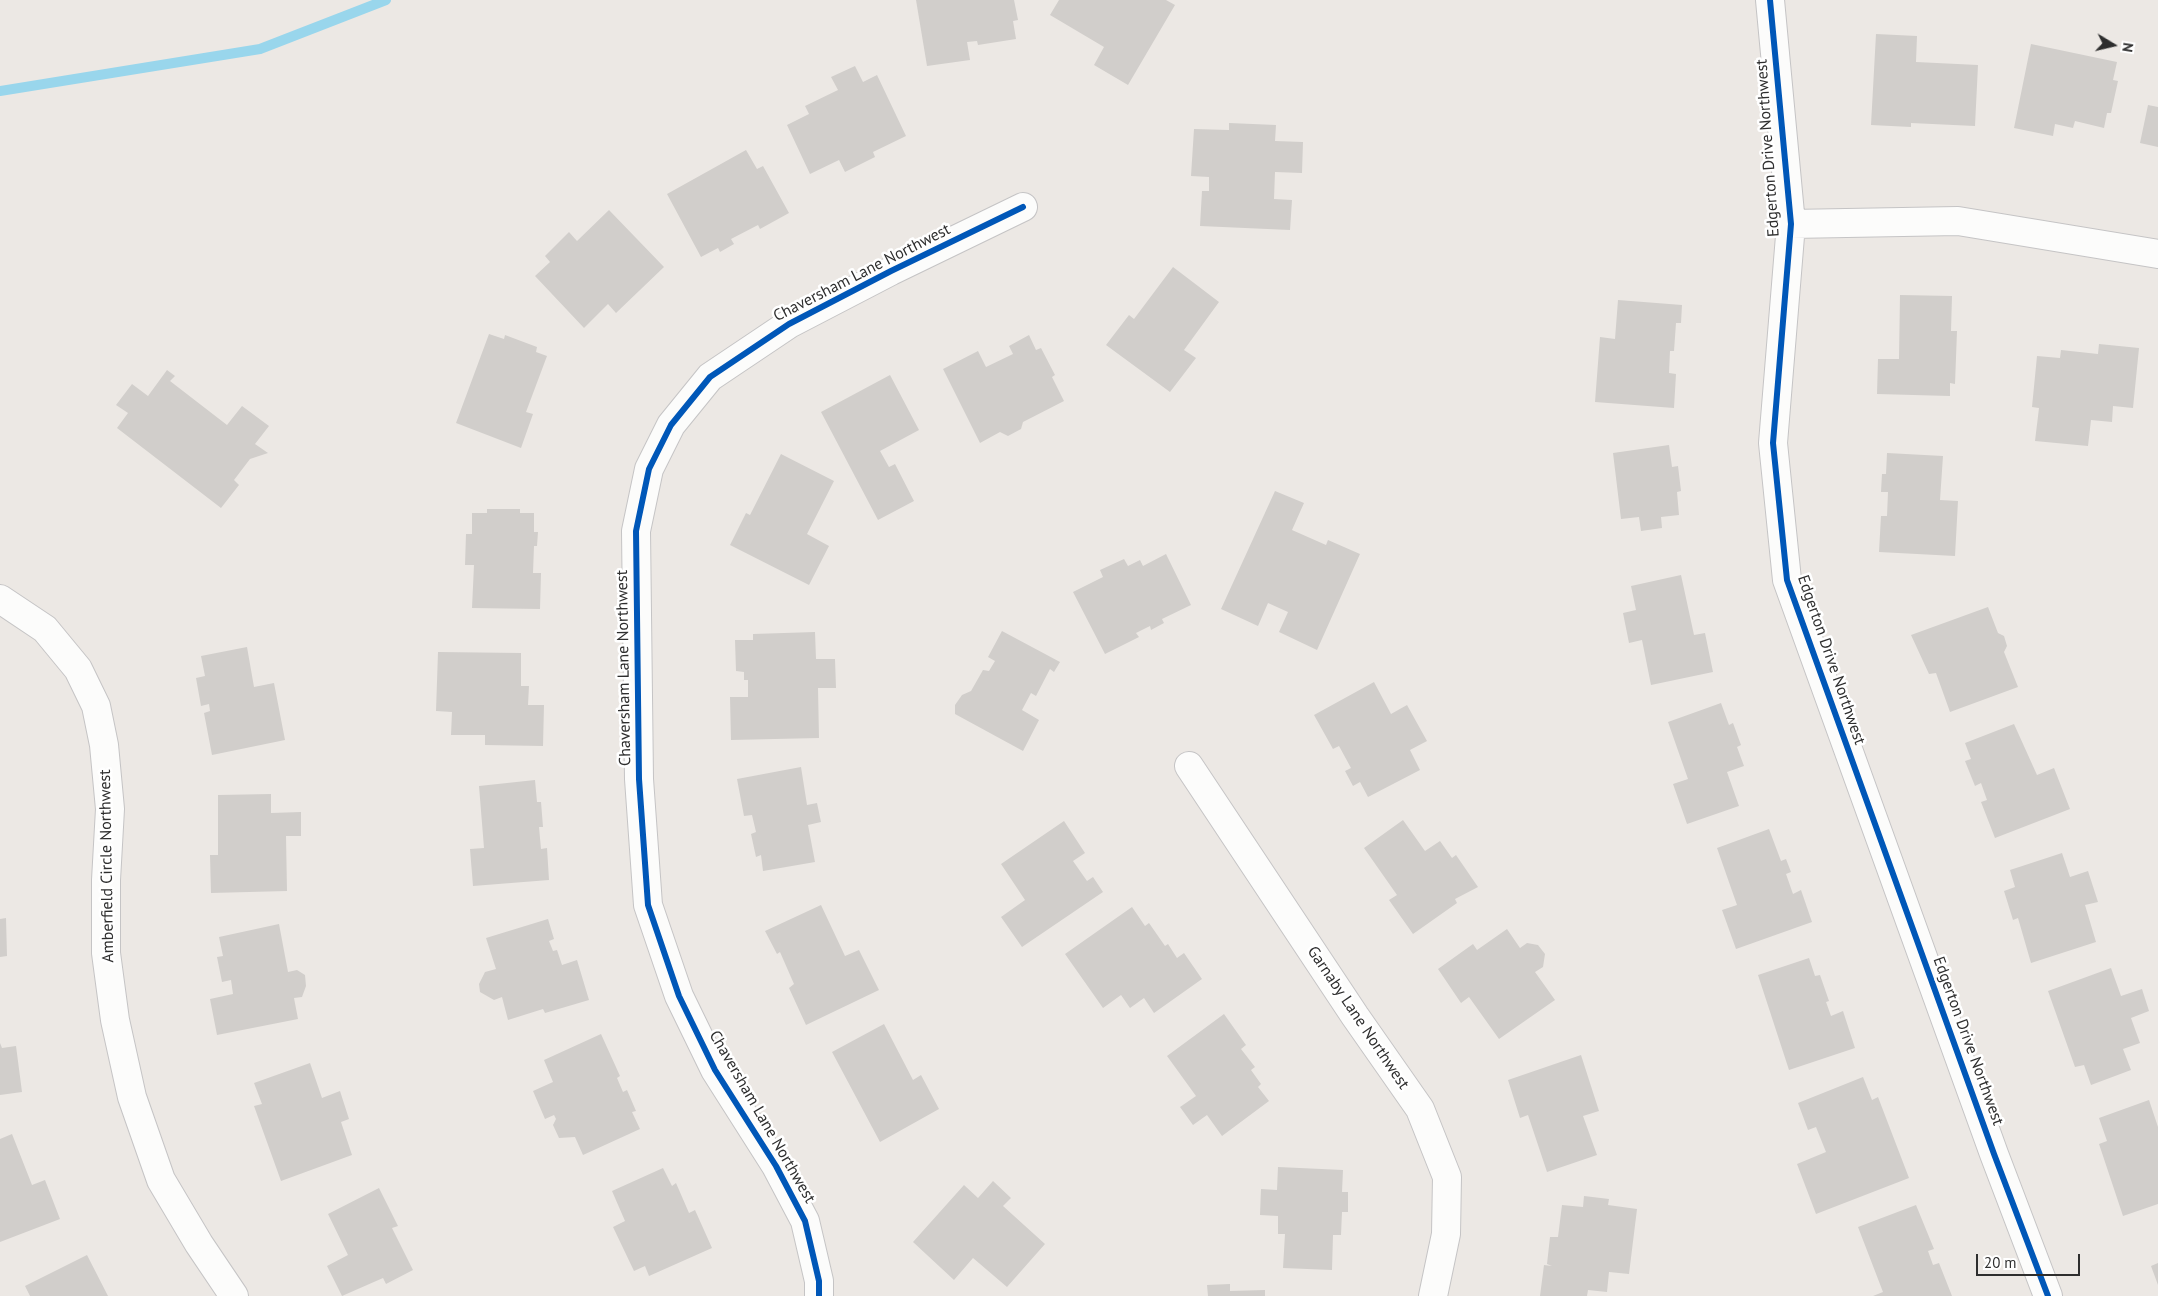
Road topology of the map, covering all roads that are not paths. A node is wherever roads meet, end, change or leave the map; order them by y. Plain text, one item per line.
1 (1770, 0) edge
2 (1023, 207) dead end
3 (1790, 224) junction
4 (2158, 254) edge
5 (0, 598) edge
6 (1189, 766) dead end
7 (234, 1296) edge
8 (819, 1296) edge
9 (1433, 1296) edge
10 (2048, 1296) edge

1 - 3 street, Edgerton Drive Northwest
2 - 8 street, Chaversham Lane Northwest
3 - 4 street
3 - 10 street, Edgerton Drive Northwest
5 - 7 street, Amberfield Circle Northwest
6 - 9 street, Garnaby Lane Northwest

